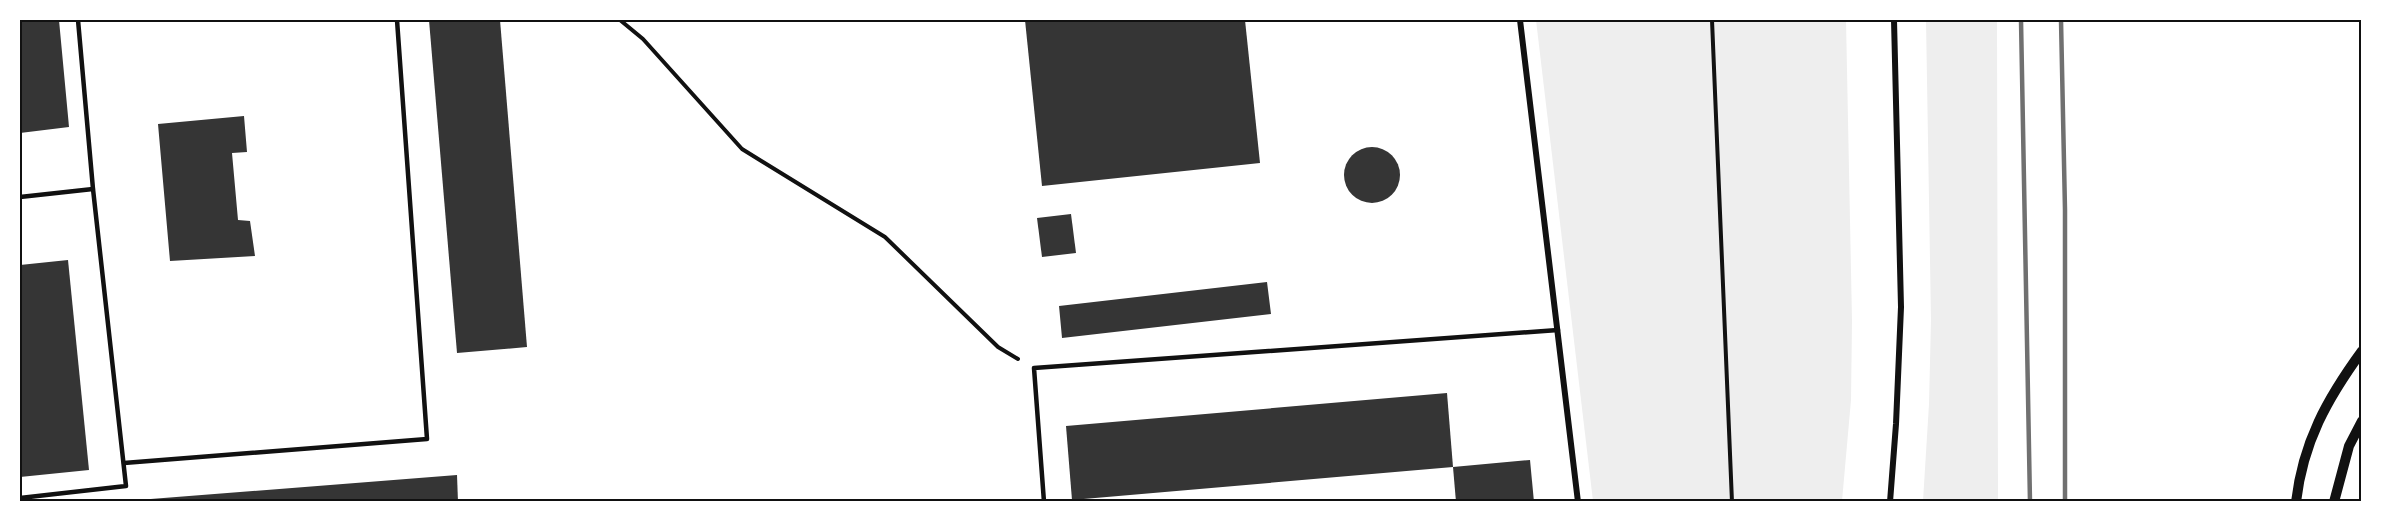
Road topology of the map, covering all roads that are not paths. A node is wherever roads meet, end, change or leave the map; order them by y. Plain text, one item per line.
1 (78, 20) edge
2 (397, 20) edge
3 (1520, 20) edge
4 (1894, 20) edge
5 (93, 189) junction
6 (20, 197) edge
7 (1558, 330) junction
8 (2361, 351) edge
9 (2361, 421) edge
10 (124, 463) junction
11 (20, 498) edge
12 (1044, 501) edge
13 (1578, 501) edge
14 (1890, 501) edge
15 (2296, 501) edge
16 (2334, 501) edge

1 - 5 lane
2 - 10 lane
3 - 7 street
4 - 14 street
5 - 6 lane
5 - 10 lane
7 - 12 lane
7 - 13 street
8 - 15 street
9 - 16 street
10 - 11 lane

